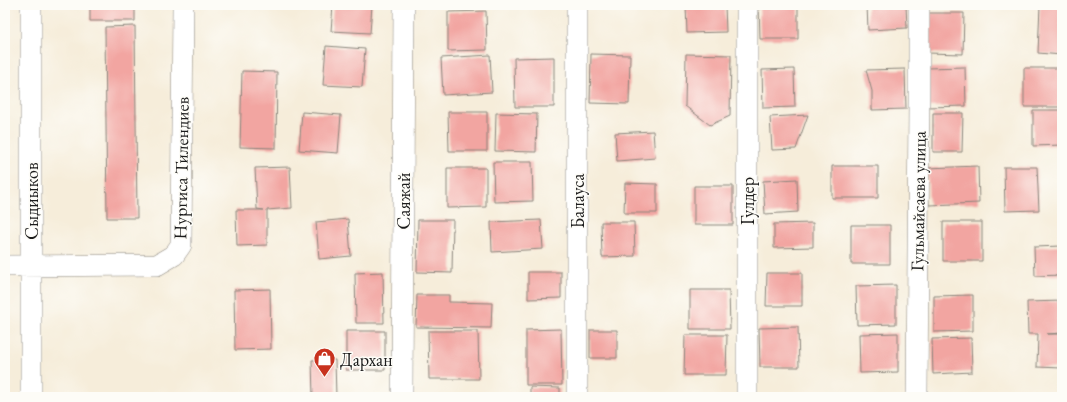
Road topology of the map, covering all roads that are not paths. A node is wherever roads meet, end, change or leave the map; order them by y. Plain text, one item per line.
1 (32, 5) edge
2 (183, 5) edge
3 (404, 5) edge
4 (577, 5) edge
5 (747, 5) edge
6 (919, 5) edge
7 (5, 266) edge
8 (31, 266) junction
9 (31, 397) edge
10 (402, 397) edge
11 (577, 397) edge
12 (747, 397) edge
13 (917, 397) edge

1 - 8 street, Сыдиыков
2 - 8 street, Нургиса Тилендиев
3 - 10 street, Саяжай
4 - 11 street, Балауса
5 - 12 street, Гулдер
6 - 13 street, Гульмайсаева улица
7 - 8 street, Нургиса Тилендиев
8 - 9 street, Сыдиыков

